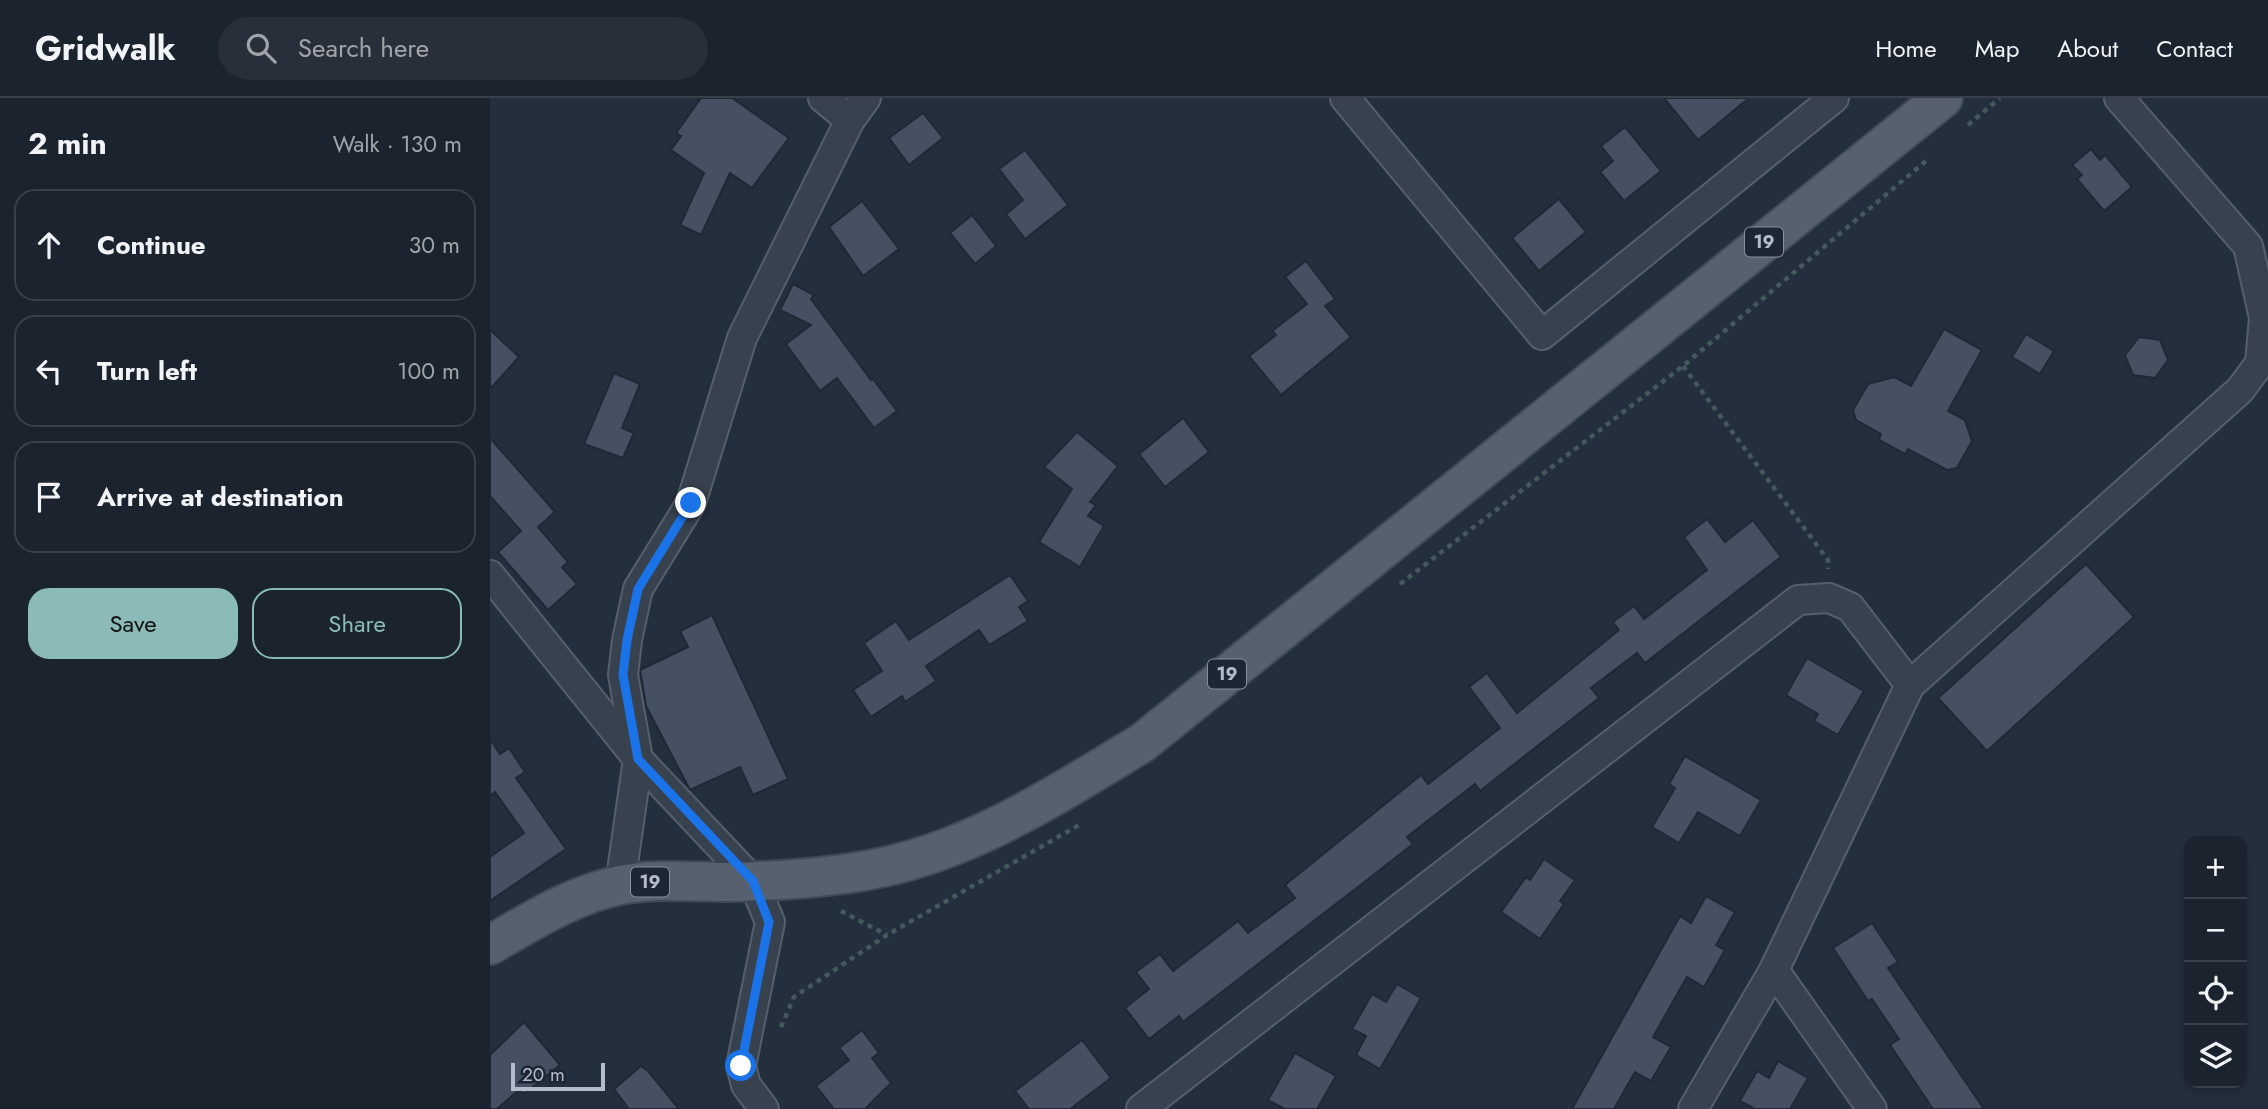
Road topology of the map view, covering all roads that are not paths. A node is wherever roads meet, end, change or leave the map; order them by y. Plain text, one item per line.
1 (823, 98) edge
2 (1345, 98) edge
3 (1834, 98) edge
4 (1943, 98) edge
5 (2119, 98) edge
6 (858, 109) edge
7 (490, 575) edge
8 (1910, 685) junction
9 (638, 759) junction
10 (753, 881) junction
11 (620, 885) junction
12 (490, 945) edge
13 (1774, 970) junction
14 (764, 1109) edge
15 (1141, 1109) edge
16 (1693, 1109) edge
17 (1872, 1109) edge

1 - 6 street
2 - 3 street
4 - 10 main road, 19
5 - 8 street
6 - 9 street
7 - 9 street
8 - 13 street
8 - 15 street
9 - 10 street
9 - 11 street
10 - 11 main road, 19
10 - 14 street
11 - 12 main road, 19
13 - 16 street
13 - 17 street

